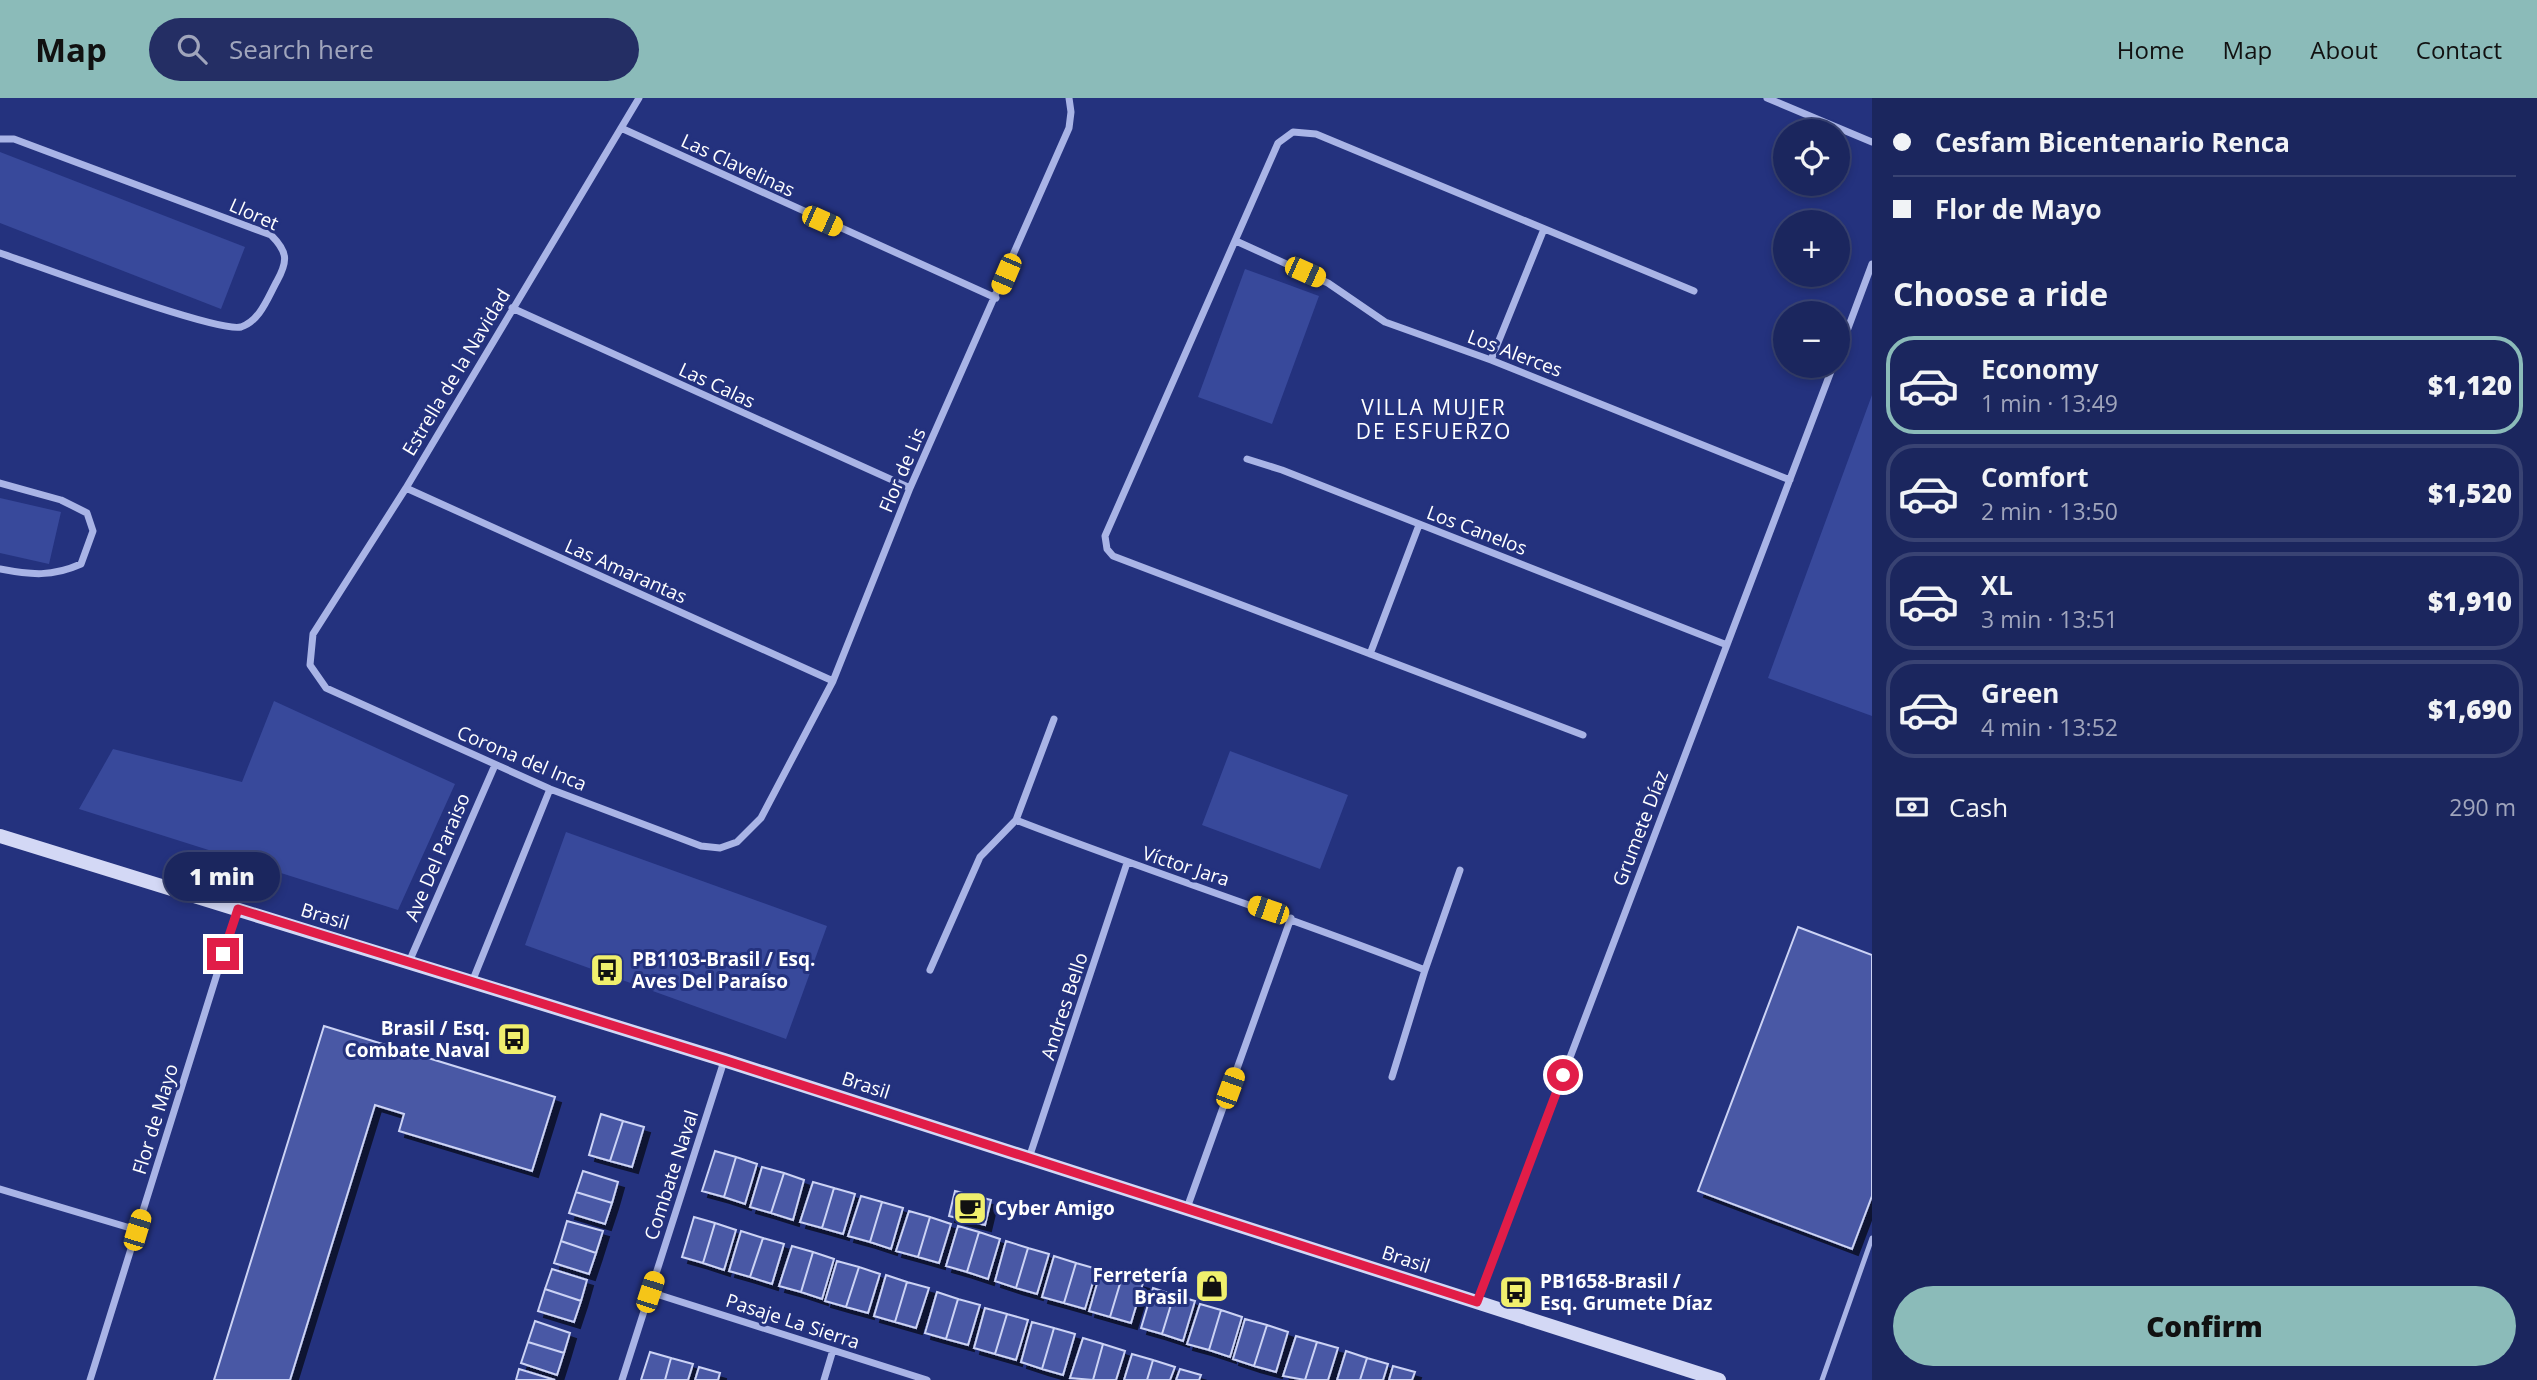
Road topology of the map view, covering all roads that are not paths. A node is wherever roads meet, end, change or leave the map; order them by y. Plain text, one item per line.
1 (639, 98) edge
2 (1069, 98) edge
3 (1767, 98) edge
4 (621, 128) junction
5 (0, 139) edge
6 (1872, 142) edge
7 (1544, 229) junction
8 (1236, 241) junction
9 (0, 253) edge
10 (1872, 264) edge
11 (1694, 291) dead end
12 (996, 298) junction
13 (512, 308) junction
14 (1850, 323) edge
15 (1491, 360) junction
16 (1828, 378) edge
17 (1247, 459) dead end
18 (1790, 480) junction
19 (0, 483) edge
20 (406, 488) junction
21 (910, 488) junction
22 (1419, 525) junction
23 (0, 569) edge
24 (1727, 645) junction
25 (1370, 654) junction
26 (310, 665) joint
27 (833, 681) junction
28 (1054, 719) dead end
29 (1583, 736) dead end
30 (495, 765) junction
31 (550, 789) junction
32 (1016, 820) junction
33 (0, 835) edge
34 (737, 842) joint
35 (1128, 863) junction
36 (1460, 870) dead end
37 (238, 909) junction
38 (1291, 918) junction
39 (409, 962) junction
40 (930, 970) dead end
41 (1426, 970) junction
42 (472, 982) junction
43 (724, 1060) junction
44 (1392, 1077) dead end
45 (1029, 1158) junction
46 (0, 1189) edge
47 (1187, 1209) junction
48 (137, 1230) junction
49 (1872, 1238) edge
50 (650, 1292) junction
51 (1477, 1302) junction
52 (833, 1350) junction
53 (90, 1380) edge
54 (622, 1380) edge
55 (824, 1380) edge
56 (927, 1380) edge
57 (1719, 1380) edge
58 (1822, 1380) edge

1 - 4 street, Estrella de la Navidad
2 - 12 street, Flor de Lis
3 - 6 street
4 - 12 street, Las Clavelinas
4 - 13 street, Estrella de la Navidad
5 - 9 street, Lloret
7 - 8 street
7 - 11 street
7 - 15 street
8 - 15 street, Los Alerces
8 - 25 street
10 - 14 street
12 - 21 street, Flor de Lis
13 - 20 street, Estrella de la Navidad
13 - 21 street, Las Calas
15 - 18 street, Los Alerces
16 - 18 street, Grumete Díaz
17 - 22 street, Los Canelos
18 - 24 street, Grumete Díaz
19 - 23 street
20 - 26 street, Estrella de la Navidad
20 - 27 street, Las Amarantas
21 - 27 street, Flor de Lis
22 - 24 street, Los Canelos
22 - 25 street
24 - 51 street, Grumete Díaz
25 - 29 street
26 - 30 street, Corona del Inca
27 - 34 street, Flor de Lis
28 - 32 street
30 - 31 street, Corona del Inca
30 - 39 street, Ave Del Paraiso
31 - 34 street, Corona del Inca
31 - 42 street
32 - 35 street, Víctor Jara
32 - 40 street
33 - 37 main road, Brasil
35 - 38 street, Víctor Jara
35 - 45 street, Andres Bello
36 - 41 street
37 - 39 main road, Brasil
37 - 48 street, Flor de Mayo
38 - 41 street, Víctor Jara
38 - 47 street
39 - 42 main road, Brasil
41 - 44 street
42 - 43 main road, Brasil
43 - 45 main road, Brasil
43 - 50 street, Combate Naval
45 - 47 main road, Brasil
46 - 48 street
47 - 51 main road, Brasil
48 - 53 street, Flor de Mayo
49 - 58 lane
50 - 52 street, Pasaje La Sierra
50 - 54 street, Combate Naval
51 - 57 main road, Brasil
52 - 55 street
52 - 56 street, Pasaje La Sierra

